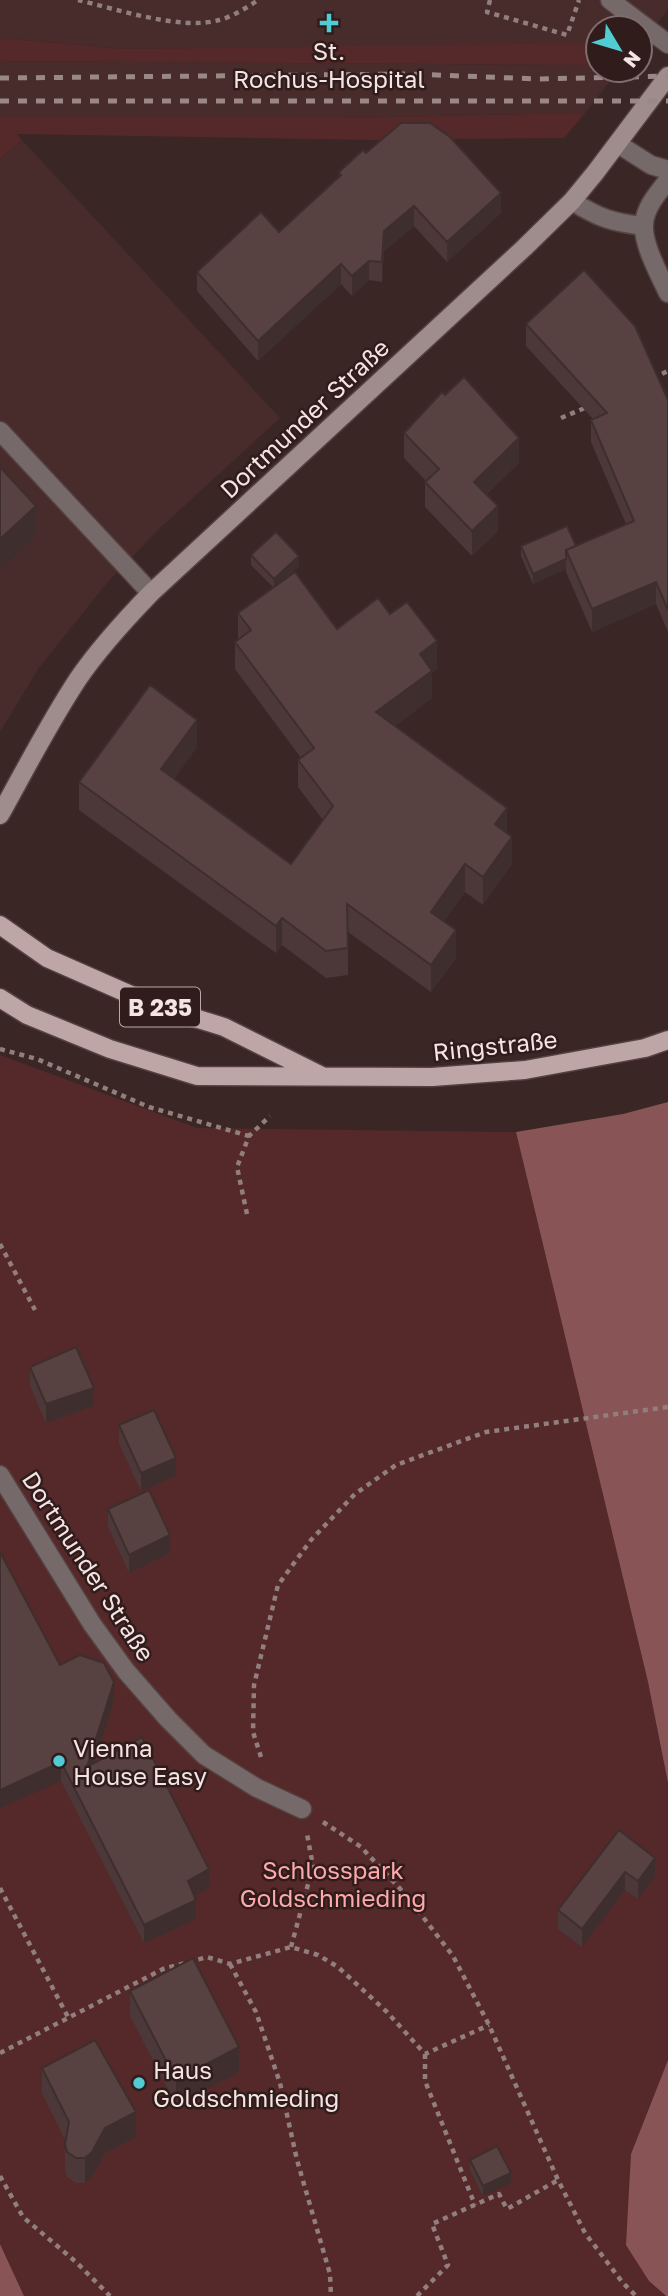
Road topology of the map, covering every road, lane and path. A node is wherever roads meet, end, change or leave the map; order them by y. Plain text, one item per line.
1 (78, 0) edge
2 (258, 0) edge
3 (490, 0) edge
4 (579, 0) edge
5 (610, 0) edge
6 (668, 44) edge
7 (668, 76) edge
8 (618, 144) junction
9 (668, 170) edge
10 (668, 180) edge
11 (572, 201) junction
12 (643, 226) junction
13 (668, 293) edge
14 (668, 371) edge
15 (644, 382) edge
16 (597, 402) edge
17 (561, 418) dead end
18 (0, 431) edge
19 (151, 593) junction
20 (0, 815) edge
21 (0, 925) edge
22 (0, 998) edge
23 (668, 1040) edge
24 (0, 1049) edge
25 (325, 1077) junction
26 (270, 1116) dead end
27 (249, 1136) junction
28 (247, 1214) dead end
29 (0, 1244) edge
30 (35, 1310) dead end
31 (668, 1407) edge
32 (0, 1475) edge
33 (264, 1766) dead end
34 (302, 1809) junction
35 (0, 1888) edge
36 (291, 1947) junction
37 (230, 1964) junction
38 (69, 2019) junction
39 (489, 2025) junction
40 (0, 2053) edge
41 (425, 2054) junction
42 (0, 2176) edge
43 (558, 2180) junction
44 (475, 2205) junction
45 (110, 2296) edge
46 (331, 2296) edge
47 (416, 2296) edge
48 (636, 2296) edge

1 - 2 path
3 - 4 path
5 - 6 street
7 - 8 street, Dortmunder Straße
8 - 9 street
8 - 11 street, Dortmunder Straße
10 - 12 street
11 - 12 street
11 - 19 street, Dortmunder Straße
12 - 13 street
14 - 15 path
16 - 17 path
18 - 19 street
19 - 20 street, Dortmunder Straße
21 - 25 main road, Ringstraße / B 235
22 - 25 main road, Ringstraße / B 235
23 - 25 main road, Ringstraße / B 235
24 - 27 path
26 - 27 path
27 - 28 path
29 - 30 path
31 - 33 path
32 - 34 street, Dortmunder Straße
34 - 36 path
34 - 39 path
35 - 38 path
36 - 37 path
36 - 41 path
37 - 38 path
37 - 46 path
38 - 40 path
39 - 41 path
39 - 43 path
41 - 44 path
42 - 45 path
43 - 44 path
43 - 48 path
44 - 47 path

